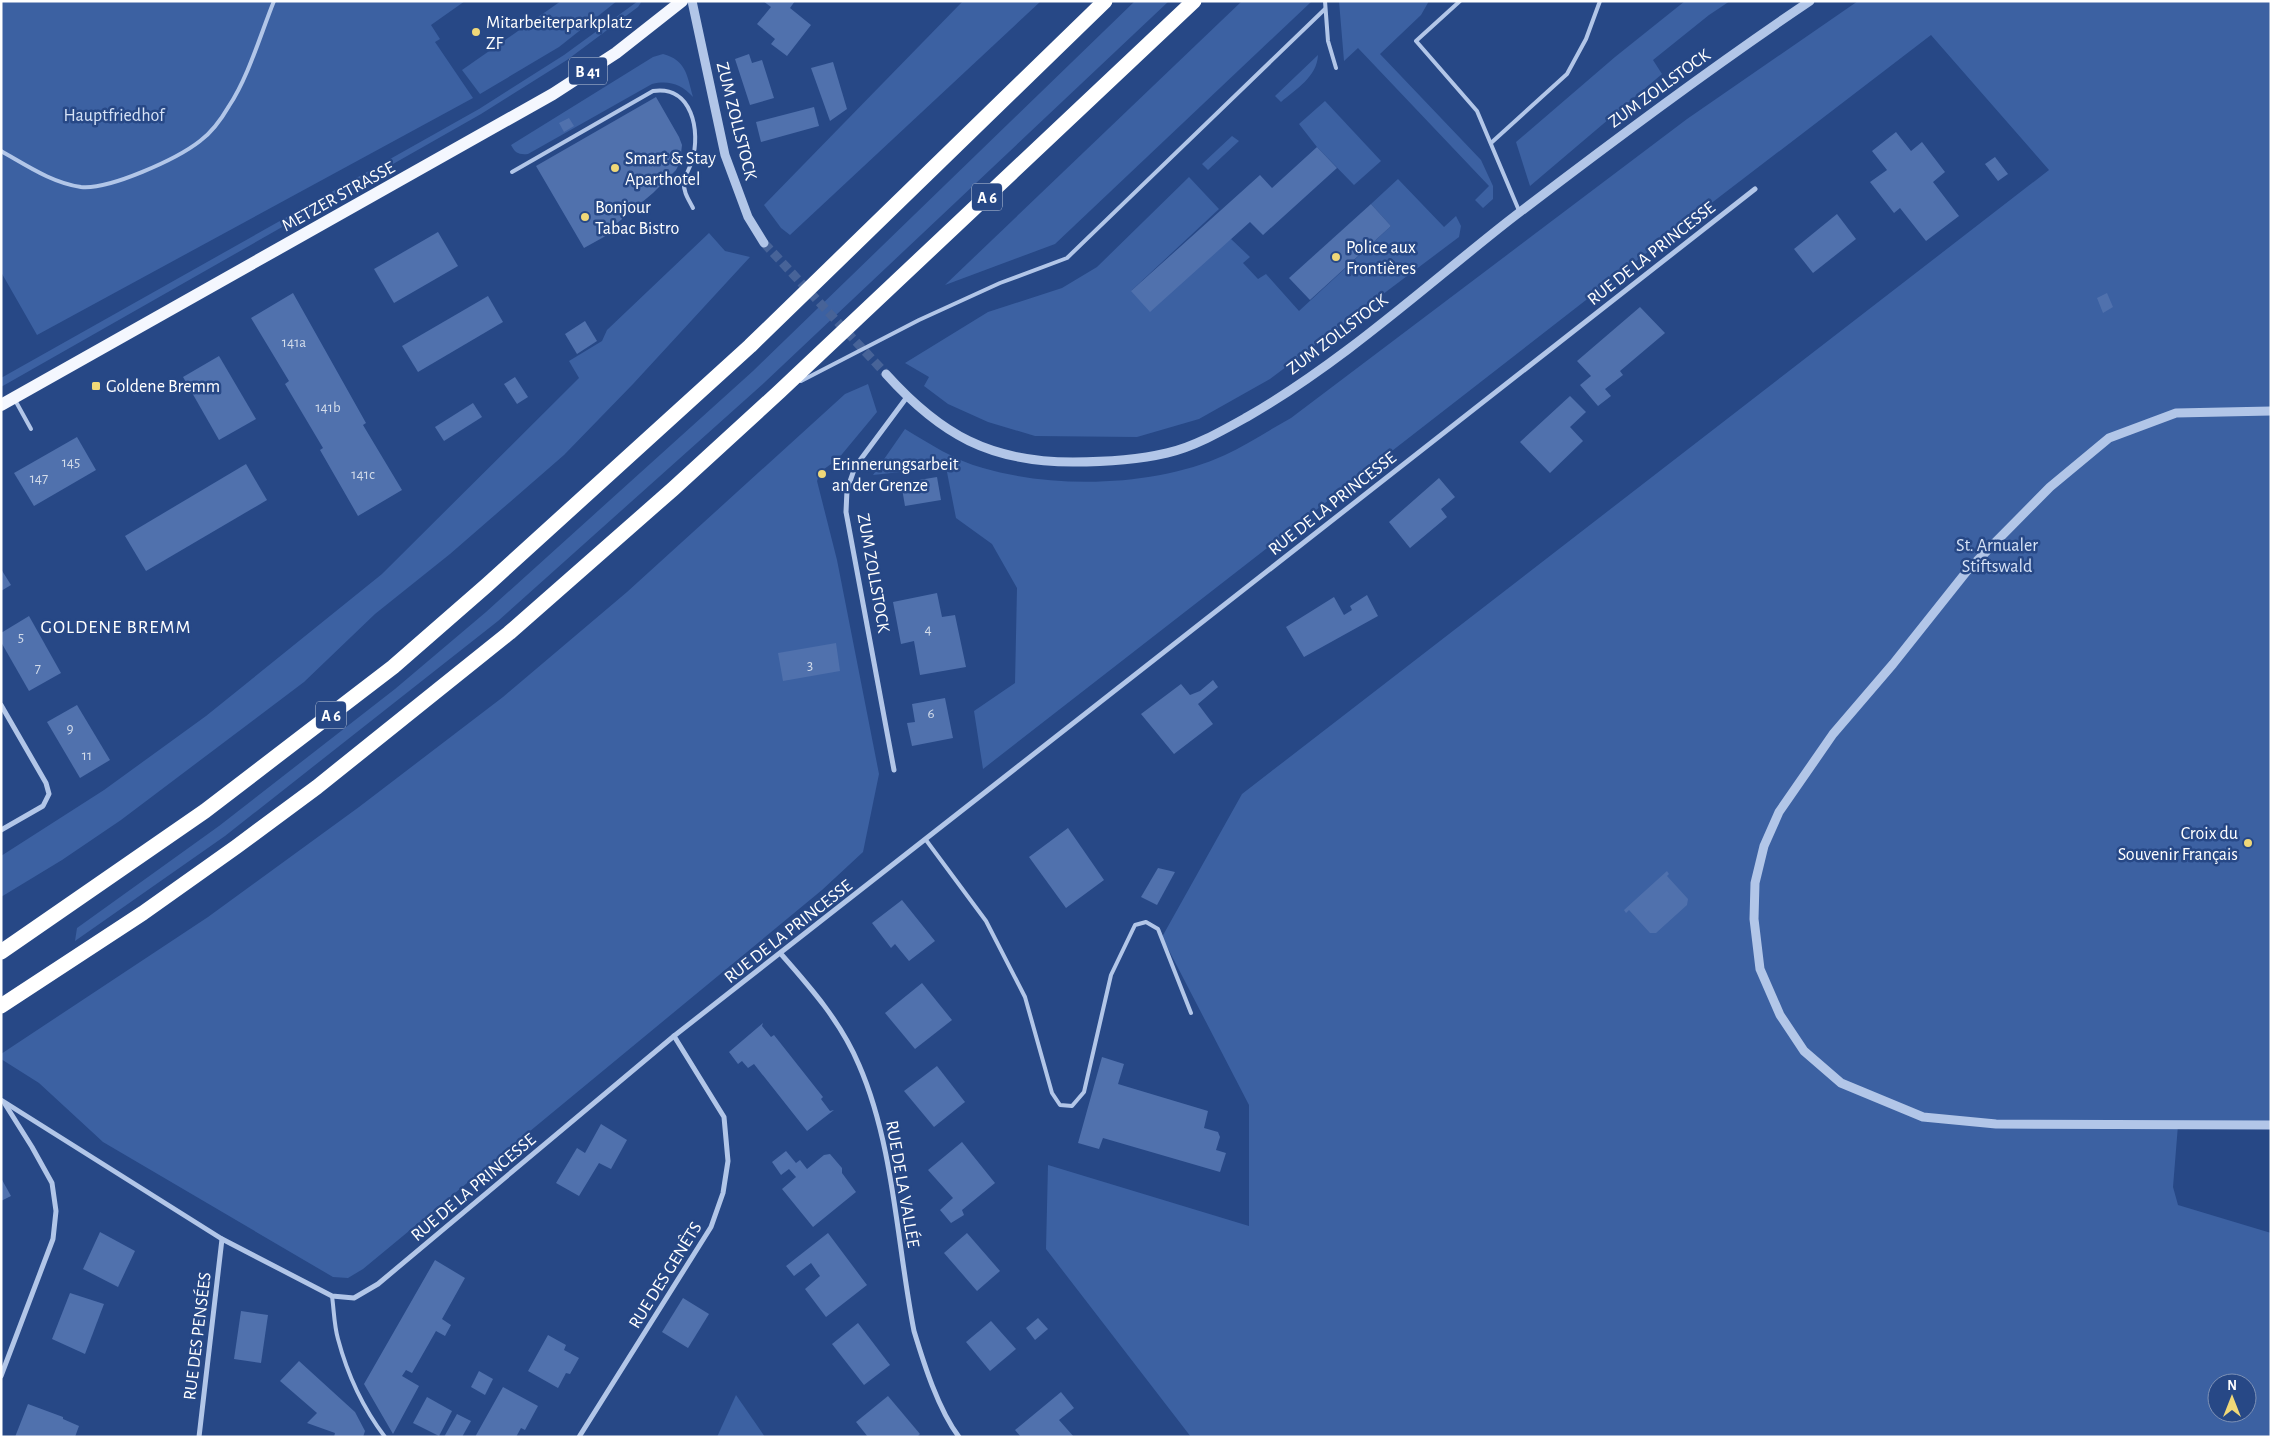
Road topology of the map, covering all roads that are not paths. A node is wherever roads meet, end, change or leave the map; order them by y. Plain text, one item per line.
1 (274, 1) edge
2 (682, 1) edge
3 (692, 1) edge
4 (1105, 1) edge
5 (1194, 1) edge
6 (1325, 1) edge
7 (1460, 1) edge
8 (1600, 1) edge
9 (1810, 1) edge
10 (1325, 9) junction
11 (1336, 68) dead end
12 (1491, 143) junction
13 (1, 151) edge
14 (512, 172) dead end
15 (1755, 189) dead end
16 (694, 208) dead end
17 (1520, 212) junction
18 (764, 243) tunnel mouth
19 (886, 374) tunnel mouth
20 (779, 392) junction
21 (907, 397) junction
22 (14, 398) junction
23 (1, 405) edge
24 (2271, 412) edge
25 (31, 429) dead end
26 (1, 705) edge
27 (894, 770) dead end
28 (1, 830) edge
29 (926, 840) junction
30 (1, 952) edge
31 (781, 954) junction
32 (1, 1006) edge
33 (1191, 1013) dead end
34 (674, 1036) junction
35 (2, 1101) edge
36 (2271, 1125) edge
37 (222, 1239) junction
38 (332, 1296) junction
39 (1, 1376) edge
40 (198, 1437) edge
41 (385, 1437) edge
42 (579, 1437) edge
43 (959, 1437) edge

1 - 13 lane
2 - 22 main road, METZER STRASSE / B 41
3 - 18 street, ZUM ZOLLSTOCK
4 - 30 highway, A 6
5 - 20 highway, A 6
6 - 10 lane
7 - 12 lane
8 - 12 lane
9 - 17 street, ZUM ZOLLSTOCK
10 - 11 lane
10 - 20 lane
12 - 17 lane
14 - 16 lane
15 - 29 street, RUE DE LA PRINCESSE
17 - 21 street, ZUM ZOLLSTOCK
19 - 21 street, ZUM ZOLLSTOCK
20 - 32 highway, A 6
21 - 27 street, ZUM ZOLLSTOCK
22 - 23 main road, METZER STRASSE
22 - 25 lane
24 - 36 street
26 - 28 street
29 - 31 street, RUE DE LA PRINCESSE
29 - 33 lane
31 - 34 street, RUE DE LA PRINCESSE
31 - 43 street, RUE DE LA VALLÉE
34 - 38 street, RUE DE LA PRINCESSE
34 - 42 street, RUE DES GENÊTS
35 - 37 street, RUE DE LA PRINCESSE
35 - 39 street
37 - 38 street, RUE DE LA PRINCESSE
37 - 40 street, RUE DES PENSÉES
38 - 41 lane

